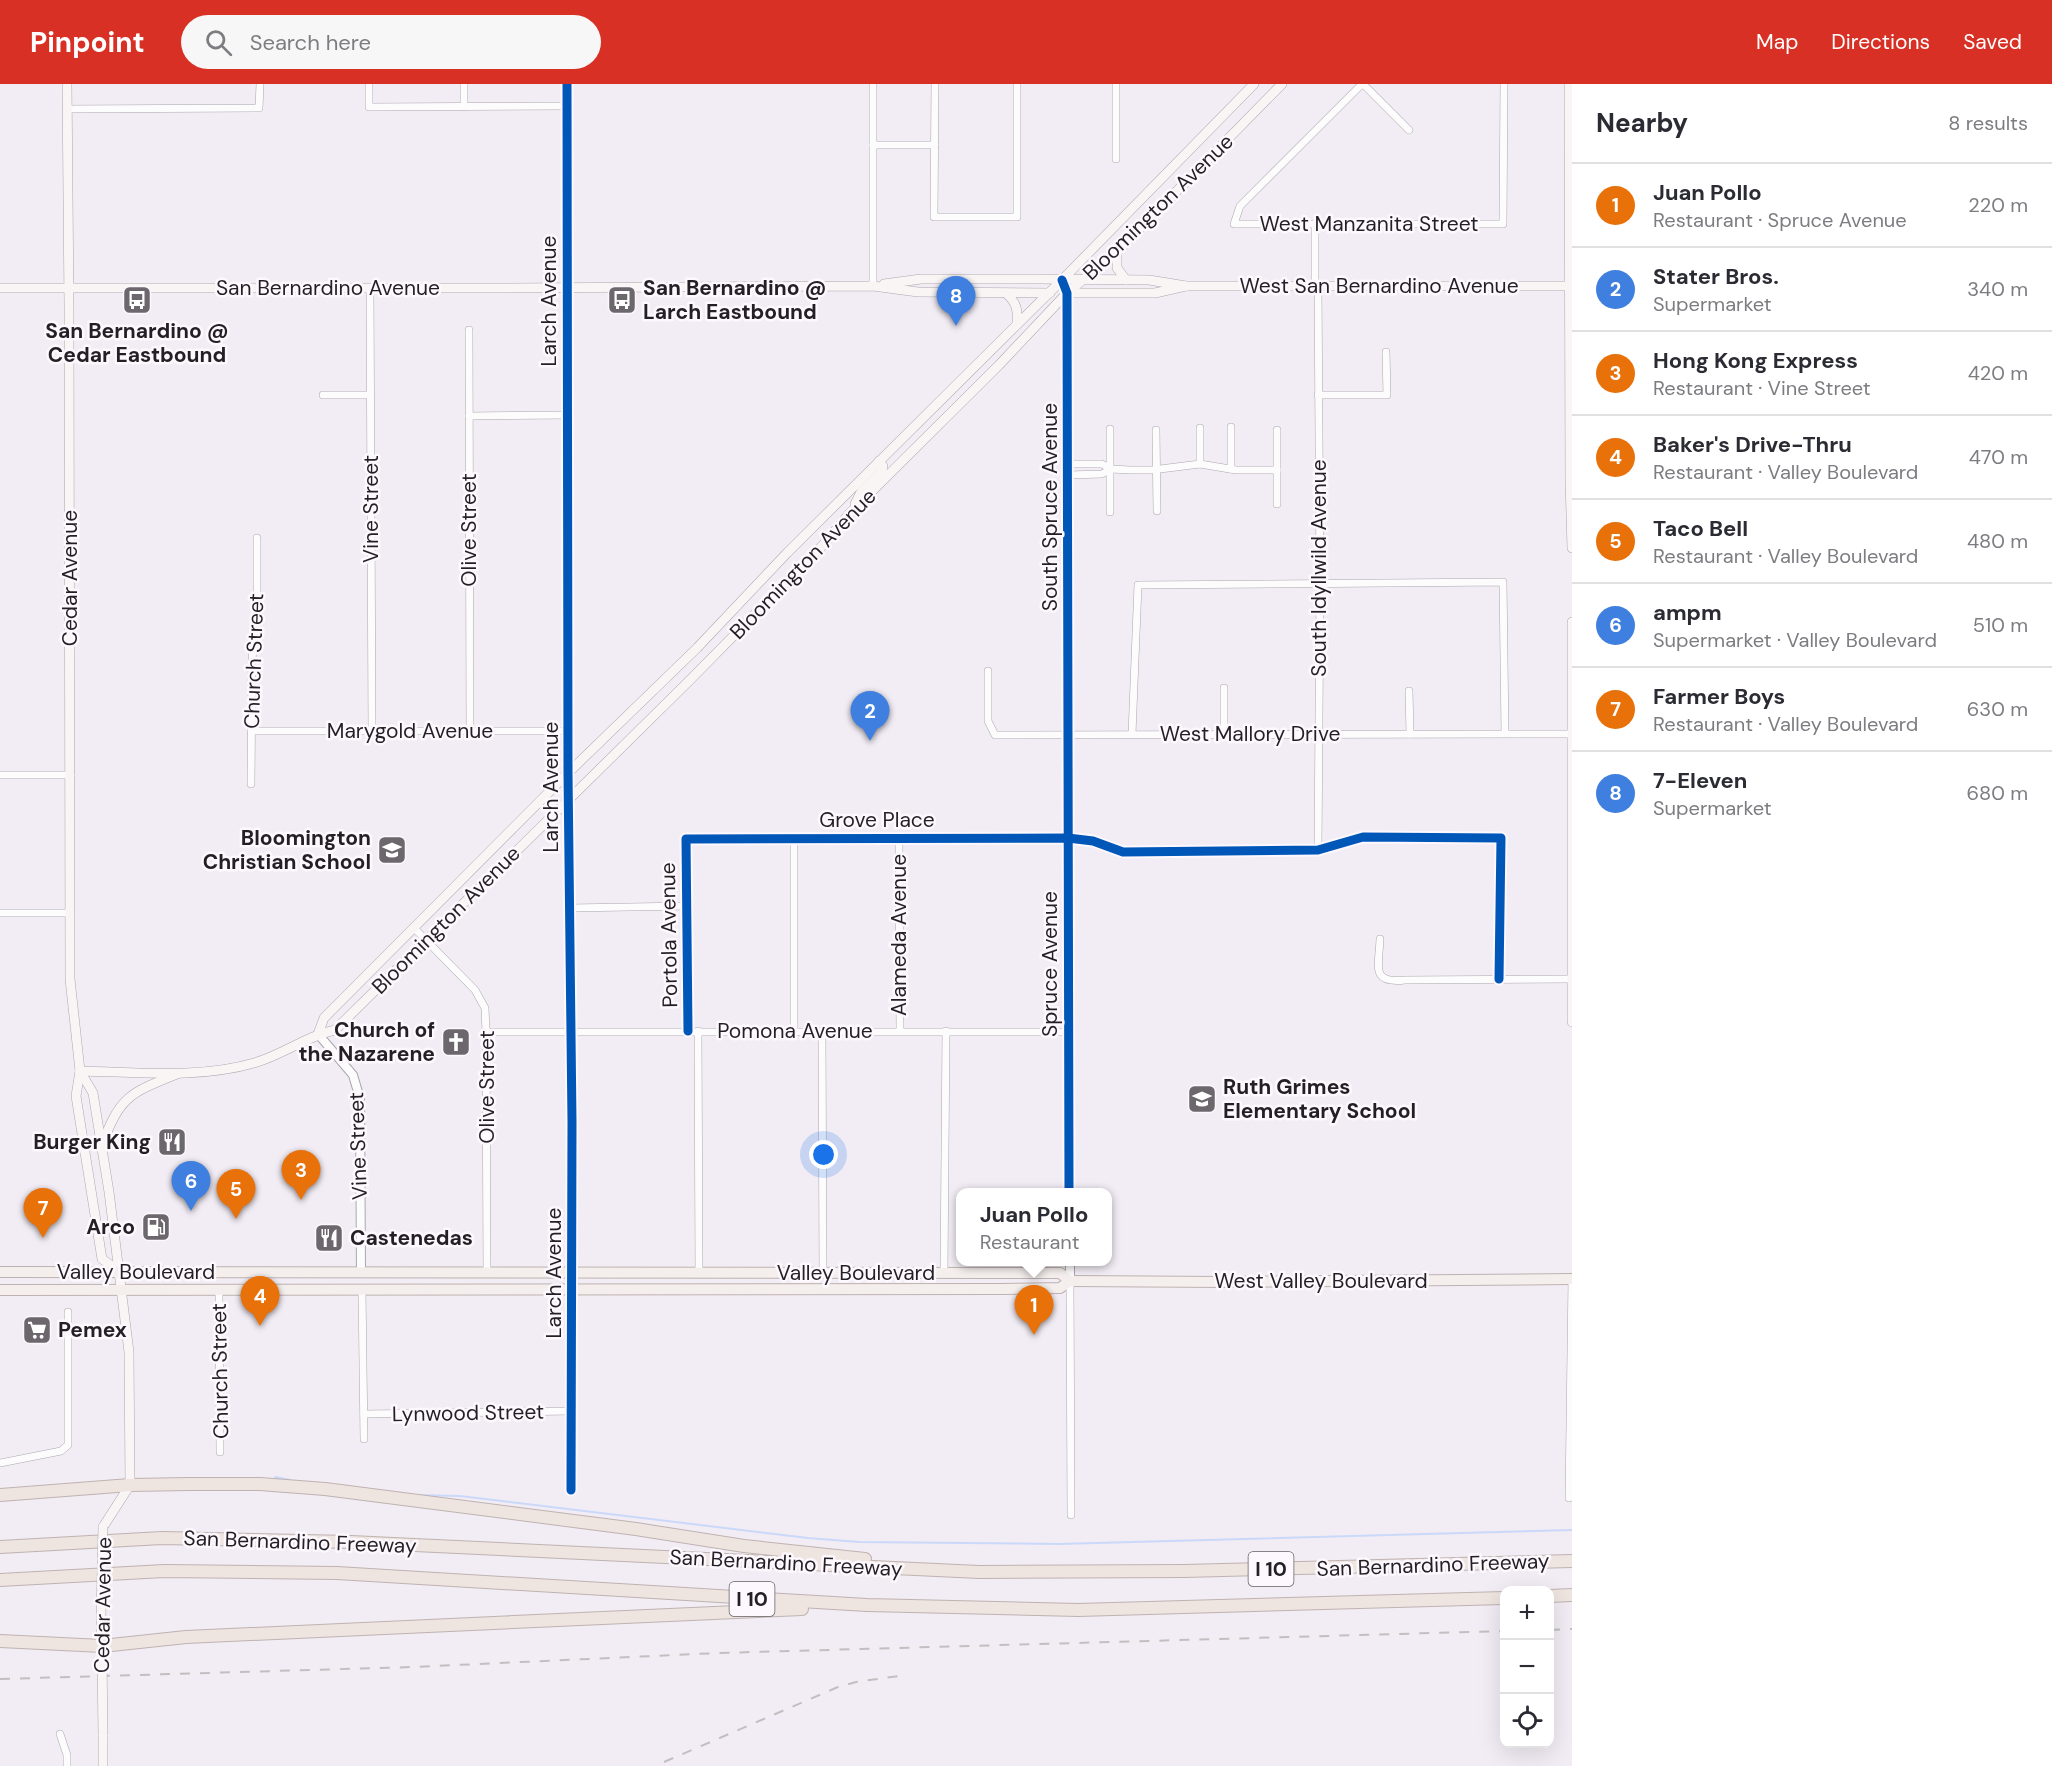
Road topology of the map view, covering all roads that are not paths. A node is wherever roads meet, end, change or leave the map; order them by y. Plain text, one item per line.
1 (67, 84) edge
2 (260, 84) edge
3 (369, 84) edge
4 (464, 84) edge
5 (567, 84) edge
6 (873, 84) edge
7 (935, 84) edge
8 (1017, 84) edge
9 (1116, 84) edge
10 (1254, 84) edge
11 (1282, 84) edge
12 (1363, 84) edge
13 (1504, 84) edge
14 (1569, 84) edge
15 (567, 106) junction
16 (464, 107) junction
17 (67, 109) junction
18 (1409, 130) dead end
19 (1571, 131) edge
20 (873, 145) junction
21 (934, 145) junction
22 (1116, 159) dead end
23 (1315, 225) junction
24 (1117, 252) junction
25 (1085, 279) junction
26 (1062, 280) junction
27 (1126, 280) junction
28 (873, 286) junction
29 (1185, 286) junction
30 (1317, 286) junction
31 (1571, 286) edge
32 (69, 287) junction
33 (655, 287) joint
34 (0, 288) edge
35 (370, 288) junction
36 (567, 288) junction
37 (1006, 293) junction
38 (1047, 293) junction
39 (1067, 293) junction
40 (1017, 324) junction
41 (469, 330) dead end
42 (1386, 352) dead end
43 (323, 395) dead end
44 (370, 395) junction
45 (1318, 395) junction
46 (568, 415) junction
47 (469, 416) junction
48 (1231, 427) dead end
49 (1200, 428) dead end
50 (1110, 429) dead end
51 (1156, 430) dead end
52 (1277, 430) dead end
53 (879, 461) junction
54 (1068, 464) junction
55 (1200, 464) junction
56 (1111, 469) junction
57 (1155, 469) junction
58 (1231, 469) junction
59 (1277, 470) junction
60 (1068, 475) junction
61 (1571, 480) edge
62 (1277, 504) dead end
63 (1157, 511) dead end
64 (1110, 512) dead end
65 (850, 513) junction
66 (257, 538) dead end
67 (1572, 548) edge
68 (1320, 584) junction
69 (739, 603) junction
70 (752, 616) junction
71 (1572, 622) edge
72 (988, 670) dead end
73 (1224, 688) dead end
74 (1409, 691) dead end
75 (251, 731) junction
76 (372, 731) junction
77 (470, 731) junction
78 (569, 731) junction
79 (1505, 733) junction
80 (1132, 734) junction
81 (1224, 734) junction
82 (1410, 734) junction
83 (1572, 734) edge
84 (1320, 735) junction
85 (1068, 736) junction
86 (568, 773) junction
87 (0, 775) edge
88 (70, 775) junction
89 (251, 784) dead end
90 (569, 797) junction
91 (899, 838) junction
92 (1068, 838) junction
93 (686, 839) joint
94 (794, 839) junction
95 (1318, 850) junction
96 (688, 906) junction
97 (570, 908) junction
98 (0, 913) edge
99 (70, 913) junction
100 (415, 929) junction
101 (1380, 939) dead end
102 (426, 941) junction
103 (1572, 979) edge
104 (1499, 980) junction
105 (1572, 1022) edge
106 (571, 1031) junction
107 (688, 1031) junction
108 (698, 1031) junction
109 (794, 1031) junction
110 (822, 1031) junction
111 (900, 1031) junction
112 (946, 1031) junction
113 (486, 1032) junction
114 (1067, 1032) junction
115 (318, 1034) junction
116 (81, 1071) junction
117 (181, 1072) junction
118 (102, 1148) junction
119 (1069, 1188) edge
120 (1070, 1266) edge
121 (0, 1272) edge
122 (120, 1272) junction
123 (361, 1272) junction
124 (823, 1272) junction
125 (1572, 1272) edge
126 (487, 1273) junction
127 (572, 1273) junction
128 (699, 1273) junction
129 (944, 1273) junction
130 (1572, 1280) edge
131 (1070, 1281) junction
132 (122, 1289) junction
133 (572, 1289) junction
134 (0, 1290) edge
135 (219, 1290) junction
136 (362, 1290) junction
137 (68, 1312) dead end
138 (572, 1412) junction
139 (364, 1414) junction
140 (364, 1439) dead end
141 (220, 1452) dead end
142 (0, 1463) edge
143 (130, 1485) junction
144 (571, 1490) dead end
145 (0, 1496) edge
146 (1569, 1498) dead end
147 (1071, 1515) dead end
148 (0, 1547) edge
149 (1572, 1561) edge
150 (970, 1571) junction
151 (0, 1580) edge
152 (1572, 1595) edge
153 (1554, 1596) edge
154 (1500, 1598) edge
155 (867, 1605) junction
156 (0, 1641) edge
157 (102, 1651) junction
158 (60, 1734) dead end
159 (67, 1766) edge
160 (103, 1766) edge

1 - 17 main road, Cedar Avenue
2 - 17 street
3 - 16 street
4 - 16 street
5 - 15 street, Larch Avenue
6 - 20 street
7 - 21 street
8 - 21 street
9 - 22 street
10 - 26 main road, Bloomington Avenue
11 - 24 main road, Bloomington Avenue
12 - 18 street
12 - 23 street, West Manzanita Street
13 - 23 street, West Manzanita Street
14 - 19 main road
15 - 16 street
15 - 36 street, Larch Avenue
17 - 32 main road, Cedar Avenue
19 - 31 main road
20 - 21 street
20 - 28 street
23 - 30 street, South Idyllwild Avenue
24 - 25 main road, Bloomington Avenue
24 - 27 main road
25 - 26 main road, West San Bernardino Avenue
25 - 27 main road, West San Bernardino Avenue
25 - 39 main road, Bloomington Avenue
26 - 28 main road, West San Bernardino Avenue
26 - 38 main road, Bloomington Avenue
26 - 39 street, South Spruce Avenue
27 - 29 main road, West San Bernardino Avenue
28 - 33 main road, West San Bernardino Avenue
28 - 37 main road, West San Bernardino Avenue
29 - 30 main road, West San Bernardino Avenue
29 - 39 main road, West San Bernardino Avenue
30 - 31 main road, West San Bernardino Avenue
30 - 45 street, South Idyllwild Avenue
31 - 61 main road
32 - 34 main road, San Bernardino Avenue
32 - 35 main road, San Bernardino Avenue
32 - 88 main road, Cedar Avenue
33 - 36 main road, San Bernardino Avenue
35 - 36 main road, San Bernardino Avenue
35 - 44 street, Vine Street
36 - 46 street, Larch Avenue
37 - 38 main road, West San Bernardino Avenue
37 - 40 main road
38 - 39 main road, West San Bernardino Avenue
38 - 40 main road, Bloomington Avenue
39 - 54 street, South Spruce Avenue
39 - 65 main road, Bloomington Avenue
40 - 53 main road, Bloomington Avenue
41 - 47 street, Olive Street
42 - 45 street
43 - 44 street
44 - 76 street, Vine Street
45 - 68 street, South Idyllwild Avenue
46 - 47 street
46 - 78 street, Larch Avenue
47 - 77 street, Olive Street
48 - 58 street
49 - 55 street
50 - 56 street
51 - 57 street
52 - 59 street
53 - 65 main road
53 - 69 main road, Bloomington Avenue
54 - 56 street
54 - 60 street, South Spruce Avenue
55 - 57 street
55 - 58 street
56 - 57 street
56 - 60 street
56 - 64 street
57 - 63 street
58 - 59 street
59 - 62 street
60 - 85 street, South Spruce Avenue
61 - 67 main road
65 - 70 main road, Bloomington Avenue
66 - 75 street, Church Street
68 - 79 street
68 - 80 street
68 - 84 street, South Idyllwild Avenue
69 - 70 main road
69 - 86 main road, Bloomington Avenue
70 - 90 main road, Bloomington Avenue
71 - 83 main road
72 - 85 street, West Mallory Drive
73 - 81 street
74 - 82 street
75 - 76 street, Marygold Avenue
75 - 89 street, Church Street
76 - 77 street, Marygold Avenue
77 - 78 street, Marygold Avenue
78 - 86 street, Larch Avenue
79 - 82 street, West Mallory Drive
79 - 83 street, West Mallory Drive
80 - 81 street, West Mallory Drive
80 - 85 street, West Mallory Drive
81 - 84 street, West Mallory Drive
82 - 84 street, West Mallory Drive
83 - 103 main road
84 - 95 street, South Idyllwild Avenue
85 - 92 street, Spruce Avenue
86 - 90 street, Larch Avenue
86 - 100 main road, Bloomington Avenue
87 - 88 street
88 - 99 main road, Cedar Avenue
90 - 97 street, Larch Avenue
90 - 102 main road, Bloomington Avenue
91 - 92 street, Grove Place
91 - 94 street, Grove Place
91 - 111 street, Alameda Avenue
92 - 95 street, Grove Place
92 - 114 street, Spruce Avenue
93 - 94 street, Grove Place
93 - 96 street, Portola Avenue
94 - 109 street
95 - 104 street, Grove Place
96 - 97 street
96 - 107 street, Portola Avenue
97 - 106 street, Larch Avenue
98 - 99 street
99 - 116 main road, Cedar Avenue
100 - 102 street, Olive Street
100 - 115 main road, Bloomington Avenue
101 - 104 street
102 - 113 street, Olive Street
102 - 115 main road, Bloomington Avenue
103 - 104 street
103 - 105 main road
106 - 107 street, Pomona Avenue
106 - 113 street, Pomona Avenue
106 - 127 street, Larch Avenue
107 - 108 street, Pomona Avenue
108 - 109 street, Pomona Avenue
108 - 128 street, Portola Avenue
109 - 110 street, Pomona Avenue
110 - 111 street, Pomona Avenue
110 - 124 street
111 - 112 street, Pomona Avenue
112 - 114 street, Pomona Avenue
112 - 129 street
113 - 126 street, Olive Street
114 - 119 street, Spruce Avenue
115 - 117 main road, Bloomington Avenue
115 - 123 street, Vine Street
116 - 117 main road, Bloomington Avenue
116 - 118 main road, Cedar Avenue
116 - 122 main road, Cedar Avenue
117 - 118 main road
118 - 122 main road, Cedar Avenue
120 - 131 street
121 - 122 main road, Valley Boulevard
122 - 123 main road, Valley Boulevard
122 - 132 main road, Cedar Avenue
123 - 126 main road, Valley Boulevard
124 - 128 main road, Valley Boulevard
124 - 129 main road, Valley Boulevard
125 - 130 main road
126 - 127 main road, Valley Boulevard
127 - 128 main road, Valley Boulevard
127 - 133 street, Larch Avenue
129 - 131 main road, Valley Boulevard
130 - 131 main road, West Valley Boulevard
130 - 146 street
131 - 133 main road, Valley Boulevard
131 - 147 street
132 - 134 main road, Valley Boulevard
132 - 135 main road, Valley Boulevard
132 - 143 main road, Cedar Avenue
133 - 136 main road, Valley Boulevard
133 - 138 street, Larch Avenue
135 - 136 main road, Valley Boulevard
135 - 141 street, Church Street
136 - 139 street
137 - 142 street
138 - 139 street, Lynwood Street
138 - 144 street, Larch Avenue
139 - 140 street
143 - 145 highway
143 - 150 highway
143 - 157 main road, Cedar Avenue, bridge
148 - 150 highway, San Bernardino Freeway / I 10
149 - 150 highway, San Bernardino Freeway / I 10
151 - 155 highway, San Bernardino Freeway / I 10
152 - 153 highway, San Bernardino Freeway
154 - 155 highway, San Bernardino Freeway / I 10
155 - 157 highway
156 - 157 highway
157 - 160 main road, Cedar Avenue, bridge
158 - 159 street

